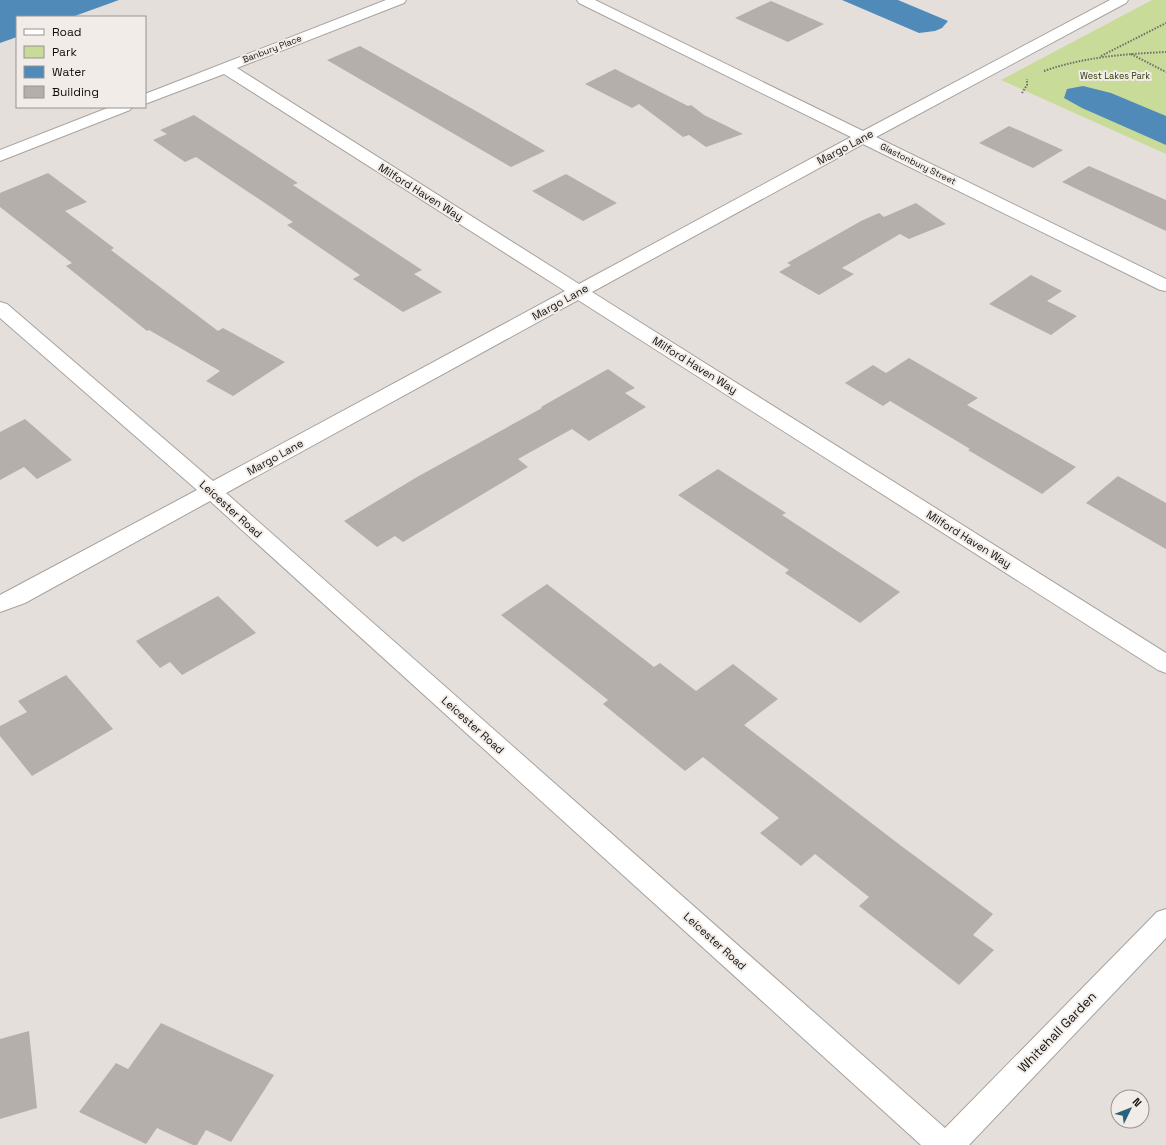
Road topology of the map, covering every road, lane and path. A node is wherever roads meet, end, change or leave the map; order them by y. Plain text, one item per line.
1 (399, 0) edge
2 (584, 0) edge
3 (1120, 0) edge
4 (1166, 23) edge
5 (1166, 52) edge
6 (1130, 54) junction
7 (1099, 57) junction
8 (224, 68) junction
9 (1040, 72) dead end
10 (1166, 72) edge
11 (1030, 77) dead end
12 (1022, 93) dead end
13 (146, 99) edge
14 (121, 108) edge
15 (863, 137) junction
16 (0, 156) edge
17 (1166, 286) edge
18 (579, 291) junction
19 (0, 308) edge
20 (211, 491) junction
21 (0, 604) edge
22 (1166, 664) edge
23 (1166, 920) edge
24 (943, 1145) edge
25 (949, 1145) edge

1 - 8 street, Banbury Place
2 - 15 street, Glastonbury Street
3 - 15 street, Margo Lane
4 - 7 path
5 - 6 path
6 - 7 path
6 - 10 path
7 - 9 path
8 - 13 street, Banbury Place
8 - 18 street, Milford Haven Way
11 - 12 path
14 - 16 street
15 - 17 street, Glastonbury Street
15 - 18 street, Margo Lane
18 - 20 street, Margo Lane
18 - 22 street, Milford Haven Way
19 - 20 street, Leicester Road
20 - 21 street, Margo Lane
20 - 24 street, Leicester Road
23 - 25 street, Whitehall Garden

